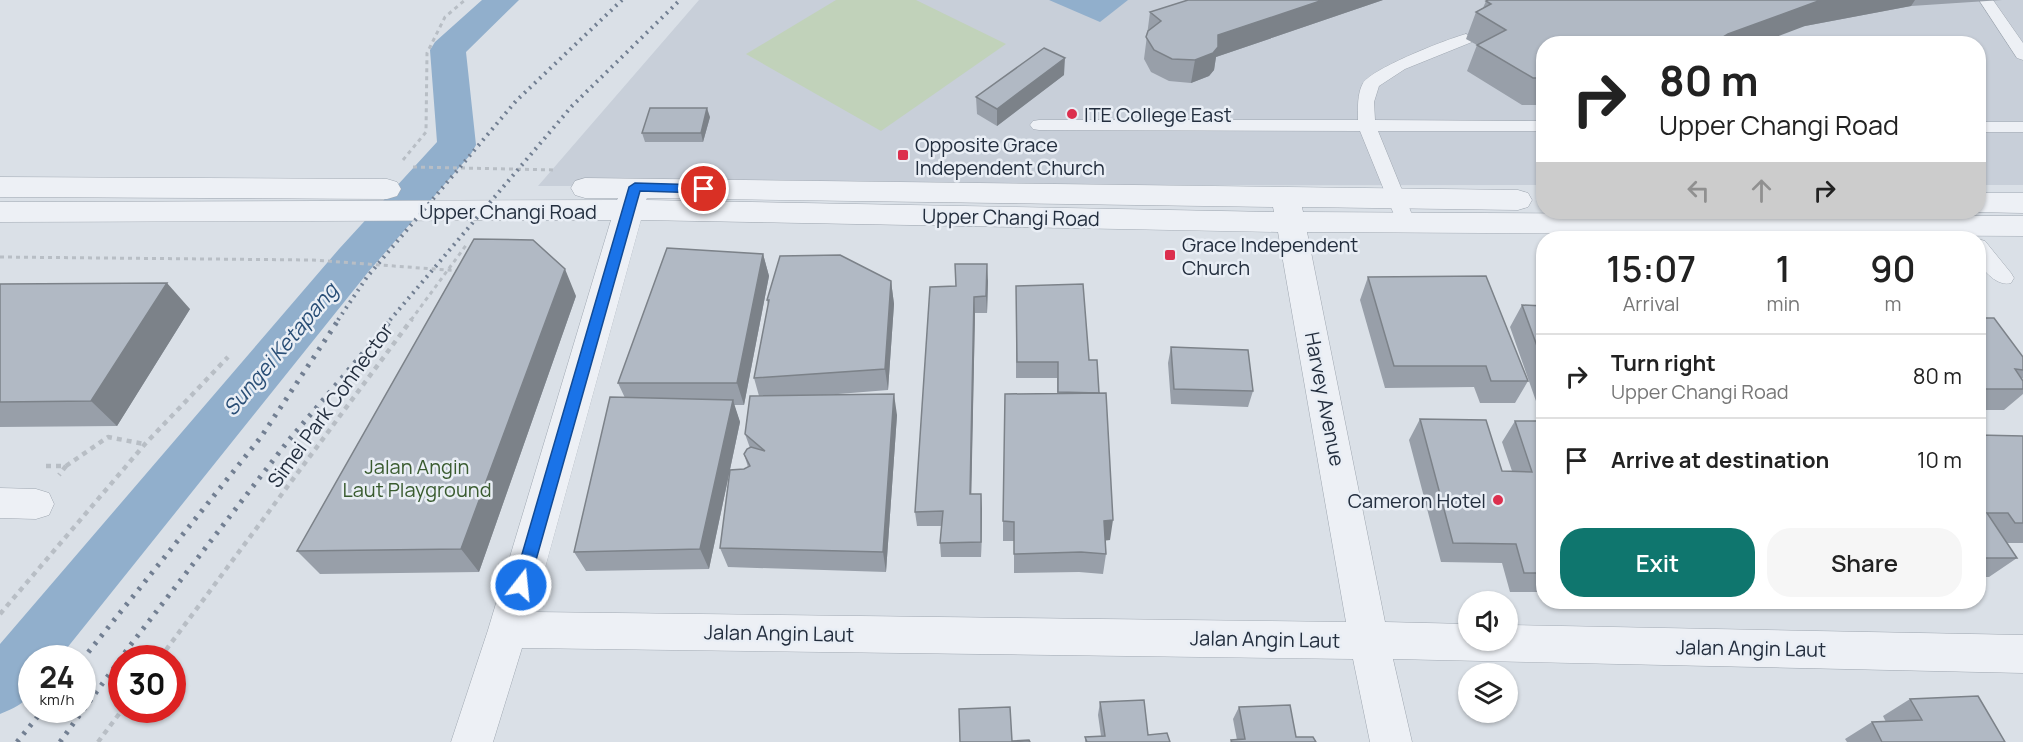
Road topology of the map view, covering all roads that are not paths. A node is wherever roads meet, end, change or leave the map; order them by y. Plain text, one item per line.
1 (1986, 1) edge
2 (1466, 39) dead end
3 (2023, 55) edge
4 (1039, 125) dead end
5 (1367, 126) junction
6 (1536, 126) edge
7 (1986, 127) edge
8 (2023, 127) edge
9 (0, 186) edge
10 (363, 196) junction
11 (632, 199) junction
12 (1536, 201) edge
13 (2023, 203) edge
14 (1288, 210) junction
15 (1401, 210) junction
16 (0, 212) edge
17 (1536, 213) edge
18 (1845, 219) edge
19 (2023, 226) edge
20 (1973, 228) edge
21 (1986, 249) edge
22 (2004, 278) dead end
23 (0, 503) edge
24 (36, 504) dead end
25 (508, 630) junction
26 (1369, 641) junction
27 (2023, 654) edge
28 (472, 742) edge
29 (1391, 742) edge

1 - 3 lane
2 - 5 lane
4 - 5 lane
5 - 6 lane
5 - 15 lane
7 - 8 lane
9 - 10 street, Upper Changi Road
10 - 11 street, Upper Changi Road
10 - 16 street, Upper Changi Road
11 - 14 street, Upper Changi Road
11 - 25 street
12 - 15 street, Upper Changi Road
13 - 20 street, Upper Changi Road
14 - 15 street, Upper Changi Road
14 - 26 street, Harvey Avenue
15 - 17 street, Upper Changi Road
18 - 20 street, Upper Changi Road
19 - 20 street, Upper Changi Road
21 - 22 lane
23 - 24 street
25 - 26 street, Jalan Angin Laut
25 - 28 street
26 - 27 street, Jalan Angin Laut
26 - 29 street, Harvey Avenue

